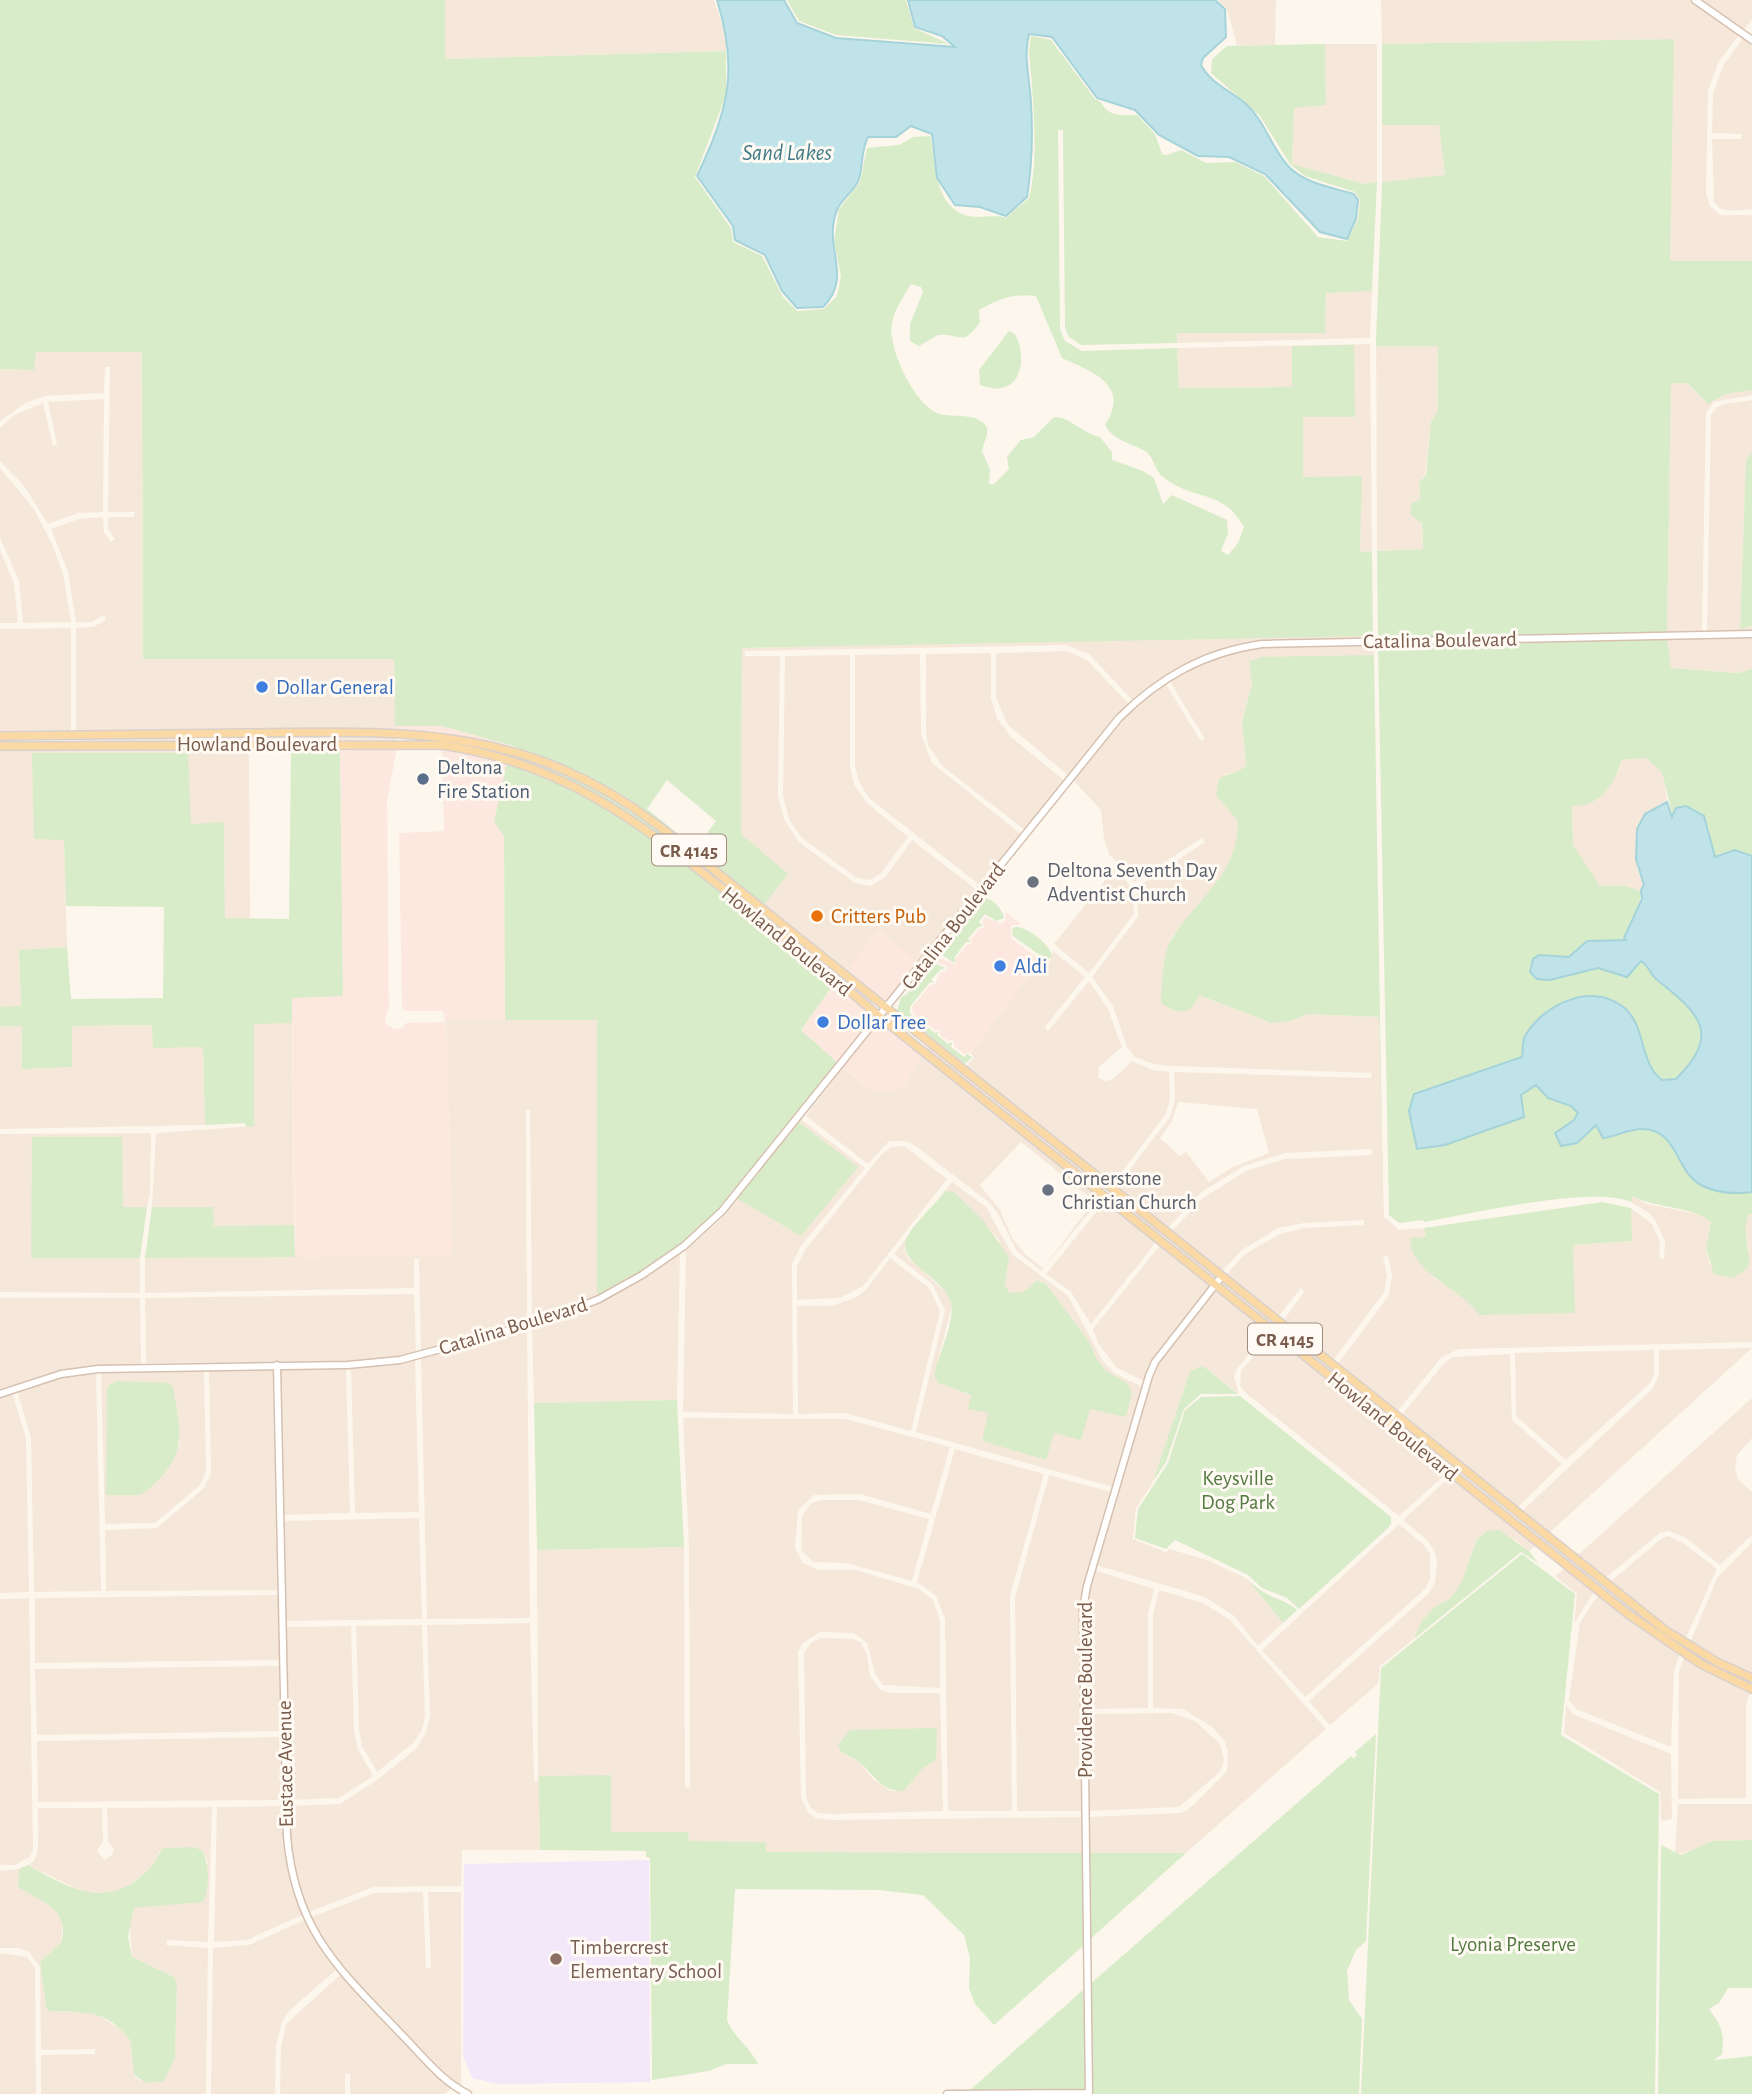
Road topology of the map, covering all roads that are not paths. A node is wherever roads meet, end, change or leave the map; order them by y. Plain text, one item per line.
1 (1695, 0) edge
2 (1752, 40) edge
3 (1752, 634) edge
4 (0, 736) edge
5 (0, 746) edge
6 (887, 1009) junction
7 (880, 1017) junction
8 (1219, 1280) junction
9 (277, 1365) junction
10 (0, 1394) edge
11 (1699, 1652) junction
12 (1684, 1654) junction
13 (1752, 1678) edge
14 (1752, 1689) edge
15 (468, 2094) edge
16 (947, 2094) edge
17 (1089, 2094) edge

1 - 2 street
3 - 6 street, Catalina Boulevard
4 - 6 main road, Howland Boulevard / CR 4145
5 - 7 main road, Howland Boulevard / CR 4145
6 - 7 street, Catalina Boulevard
6 - 8 main road, Howland Boulevard / CR 4145
7 - 8 main road, Howland Boulevard / CR 4145
7 - 9 street, Catalina Boulevard
8 - 11 main road, Howland Boulevard / CR 4145
8 - 12 main road, Howland Boulevard / CR 4145
8 - 17 street, Providence Boulevard
9 - 10 street, Catalina Boulevard
9 - 15 street, Eustace Avenue
11 - 12 main road
11 - 13 main road, Howland Boulevard / CR 4145
12 - 14 main road, Howland Boulevard / CR 4145
16 - 17 street

